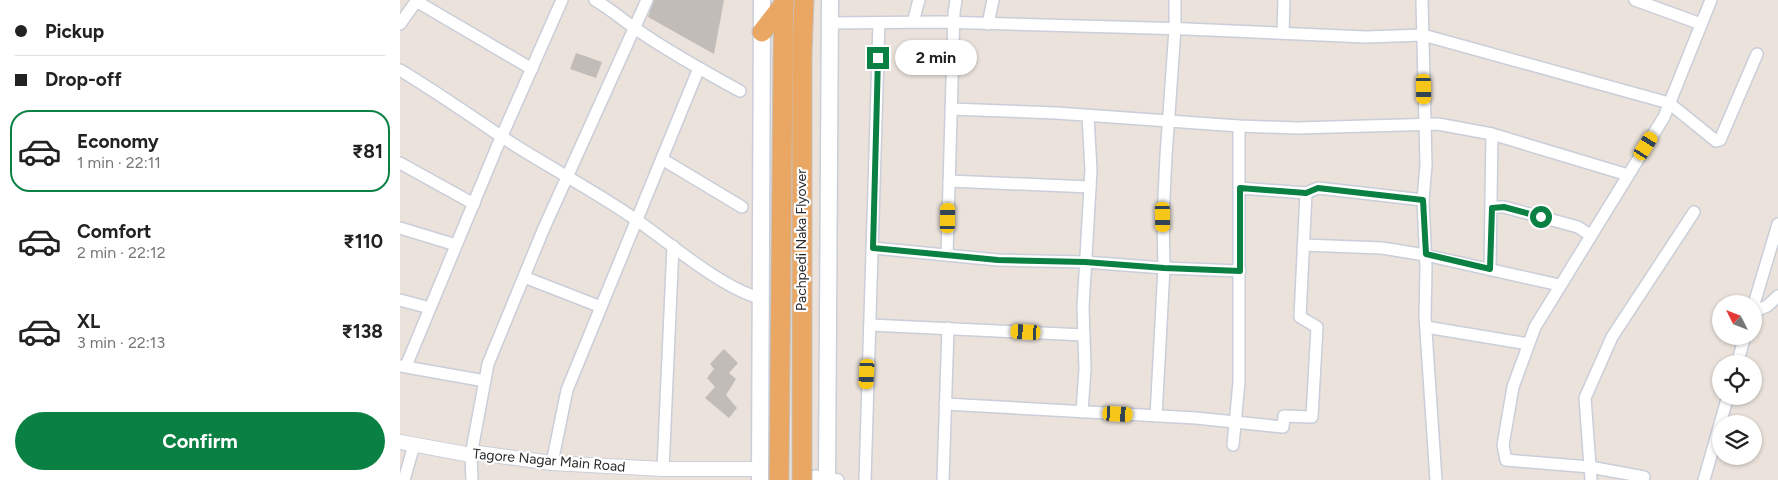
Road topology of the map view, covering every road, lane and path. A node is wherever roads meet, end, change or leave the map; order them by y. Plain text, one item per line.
1 (562, 0) edge
2 (595, 0) edge
3 (647, 0) edge
4 (762, 0) edge
5 (804, 0) edge
6 (830, 0) edge
7 (919, 0) edge
8 (956, 0) edge
9 (993, 0) edge
10 (1175, 0) edge
11 (1284, 0) edge
12 (1422, 0) edge
13 (1635, 0) edge
14 (1711, 0) edge
15 (416, 1) edge
16 (784, 2) edge
17 (913, 22) junction
18 (830, 23) junction
19 (879, 23) junction
20 (954, 23) junction
21 (400, 24) edge
22 (988, 24) junction
23 (1701, 24) junction
24 (1175, 28) junction
25 (636, 29) junction
26 (762, 32) junction
27 (1283, 33) junction
28 (1423, 36) junction
29 (1757, 54) dead end
30 (699, 68) junction
31 (532, 69) junction
32 (400, 70) edge
33 (740, 91) dead end
34 (1669, 103) junction
35 (951, 109) junction
36 (1088, 116) junction
37 (1169, 120) junction
38 (1425, 125) junction
39 (1239, 126) junction
40 (1492, 134) junction
41 (502, 137) junction
42 (662, 158) junction
43 (400, 163) edge
44 (1628, 175) junction
45 (567, 177) junction
46 (949, 181) junction
47 (1090, 187) junction
48 (1240, 188) junction
49 (1306, 193) junction
50 (1423, 200) junction
51 (474, 204) junction
52 (742, 207) dead end
53 (1492, 208) junction
54 (1694, 212) dead end
55 (637, 220) junction
56 (1778, 224) edge
57 (400, 228) edge
58 (1590, 235) junction
59 (456, 245) junction
60 (1303, 245) junction
61 (673, 246) junction
62 (873, 248) junction
63 (1426, 254) junction
64 (947, 255) junction
65 (1085, 262) junction
66 (1164, 268) junction
67 (1490, 269) junction
68 (1240, 271) junction
69 (524, 277) junction
70 (1559, 285) junction
71 (1757, 295) edge
72 (1778, 296) edge
73 (760, 298) junction
74 (400, 300) edge
75 (601, 307) junction
76 (430, 308) junction
77 (1762, 308) edge
78 (870, 325) junction
79 (1426, 327) junction
80 (948, 328) junction
81 (1084, 335) junction
82 (1528, 344) junction
83 (403, 366) edge
84 (485, 381) junction
85 (945, 404) junction
86 (1725, 405) edge
87 (1082, 412) junction
88 (1156, 416) junction
89 (1235, 422) junction
90 (407, 444) edge
91 (1233, 445) dead end
92 (472, 455) junction
93 (552, 463) junction
94 (1590, 467) junction
95 (670, 472) edge
96 (767, 475) edge
97 (1644, 476) dead end
98 (822, 479) edge
99 (404, 480) edge
100 (472, 480) edge
101 (865, 480) edge
102 (943, 480) edge
103 (1436, 480) edge
104 (1591, 480) edge
105 (1704, 480) edge

1 - 31 street
2 - 25 street
3 - 25 street
4 - 26 main road
5 - 98 highway, Pachpedi Naka Flyover, bridge
6 - 18 main road
7 - 17 street
8 - 20 street
9 - 22 street
10 - 24 street
11 - 27 street
12 - 28 street
13 - 23 street
14 - 23 street
15 - 21 street
15 - 31 street
16 - 26 highway
16 - 96 highway, Pachpedi Naka Flyover, bridge
17 - 19 street
17 - 20 street
18 - 19 street
18 - 98 main road
19 - 62 street
20 - 22 street
20 - 35 street
22 - 24 street
23 - 34 street
24 - 27 street
24 - 37 street
25 - 30 street
25 - 45 street
26 - 73 main road
27 - 28 street
28 - 34 street
28 - 38 street
29 - 34 street
30 - 33 street
30 - 42 street
31 - 41 street
32 - 41 street
34 - 44 street
35 - 36 street
35 - 46 street
36 - 37 street
36 - 47 street
37 - 39 street
37 - 66 street
38 - 39 street
38 - 40 street
38 - 50 street
39 - 48 street
40 - 44 street
40 - 53 street
41 - 45 street
41 - 51 street
42 - 52 street
42 - 55 street
43 - 51 street
44 - 58 street
45 - 55 street
45 - 69 street
46 - 47 street
46 - 64 street
47 - 65 street
48 - 49 street
48 - 68 street
49 - 50 street
49 - 60 street
50 - 63 street
51 - 59 street
53 - 58 street
53 - 67 street
54 - 94 street
55 - 61 street
55 - 75 street
56 - 71 street
57 - 59 street
58 - 70 street
59 - 76 street
60 - 63 street
60 - 89 street
61 - 73 street
61 - 95 street
62 - 64 street
62 - 78 street
63 - 67 street
63 - 79 street
64 - 65 street
65 - 66 street
65 - 81 street
66 - 68 street
66 - 88 street
67 - 70 street
68 - 89 street
69 - 75 street
69 - 84 street
70 - 82 street
72 - 77 street
73 - 96 main road
74 - 76 street
75 - 93 street
76 - 83 street
78 - 80 street
78 - 101 street
79 - 82 street
79 - 103 street
80 - 81 street
80 - 85 street
81 - 87 street
82 - 94 street
83 - 84 street
84 - 92 street
85 - 87 street
85 - 102 street
86 - 105 street
87 - 88 street
88 - 89 street
89 - 91 street
90 - 92 street, Tagore Nagar Main Road
90 - 99 street
92 - 93 street, Tagore Nagar Main Road
92 - 100 street
93 - 95 street, Tagore Nagar Main Road
94 - 97 street
94 - 104 street
95 - 96 street, Tagore Nagar Main Road

